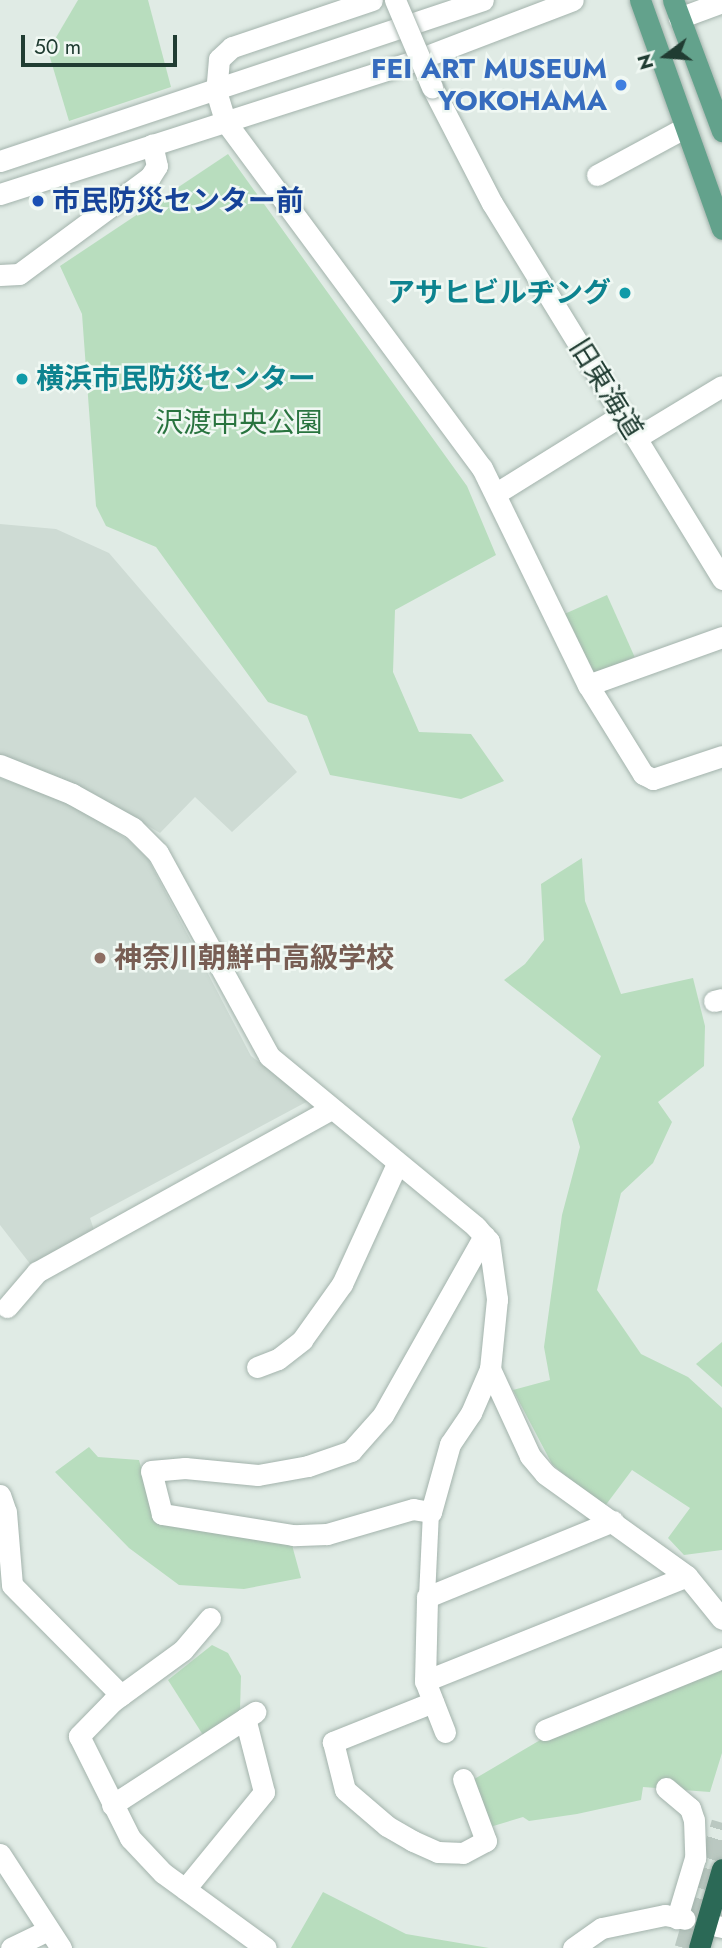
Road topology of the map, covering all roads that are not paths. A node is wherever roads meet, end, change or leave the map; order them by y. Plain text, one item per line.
1 (372, 0) edge
2 (394, 0) edge
3 (483, 0) edge
4 (573, 0) edge
5 (640, 0) edge
6 (722, 2) edge
7 (676, 9) edge
8 (216, 91) junction
9 (225, 121) junction
10 (684, 128) junction
11 (722, 131) edge
12 (152, 145) junction
13 (0, 161) edge
14 (597, 175) dead end
15 (0, 194) edge
16 (722, 229) edge
17 (0, 275) edge
18 (722, 386) edge
19 (622, 415) junction
20 (636, 438) junction
21 (495, 494) junction
22 (722, 579) edge
23 (722, 637) edge
24 (588, 685) junction
25 (722, 756) edge
26 (0, 765) edge
27 (331, 1109) junction
28 (397, 1164) junction
29 (484, 1236) junction
30 (7, 1307) dead end
31 (257, 1367) dead end
32 (490, 1369) junction
33 (0, 1495) edge
34 (431, 1512) junction
35 (613, 1521) junction
36 (687, 1576) junction
37 (427, 1597) junction
38 (211, 1618) dead end
39 (722, 1619) edge
40 (722, 1658) edge
41 (425, 1681) junction
42 (121, 1695) junction
43 (433, 1702) junction
44 (545, 1730) dead end
45 (445, 1732) dead end
46 (463, 1779) dead end
47 (666, 1788) dead end
48 (112, 1805) junction
49 (0, 1854) edge
50 (722, 1869) edge
51 (185, 1889) junction
52 (48, 1930) junction
53 (11, 1948) edge
54 (61, 1948) edge
55 (266, 1948) edge
56 (573, 1948) edge
57 (699, 1948) edge

1 - 8 street
2 - 19 street, 旧東海道, bridge
3 - 8 street
4 - 9 street
5 - 10 main road
6 - 7 street
7 - 11 main road
8 - 9 street
8 - 13 street
9 - 12 street
9 - 21 street
10 - 14 street
10 - 16 main road
12 - 15 street
12 - 17 street
18 - 20 street
19 - 20 street, 旧東海道
19 - 21 street
20 - 22 street, 旧東海道
21 - 24 street
23 - 24 street
24 - 25 street
26 - 27 street
27 - 28 street
27 - 30 street
28 - 29 street
28 - 31 street
29 - 32 street
29 - 34 street
32 - 34 street
32 - 35 street
33 - 42 street
34 - 37 street
35 - 36 street
35 - 37 street
36 - 39 street
36 - 41 street
37 - 41 street
38 - 42 street
40 - 44 street
41 - 43 street
42 - 48 street
43 - 45 street
43 - 46 street
47 - 56 street
48 - 51 street
48 - 51 street
49 - 52 street
50 - 57 highway
51 - 55 street
52 - 53 street
52 - 54 street

